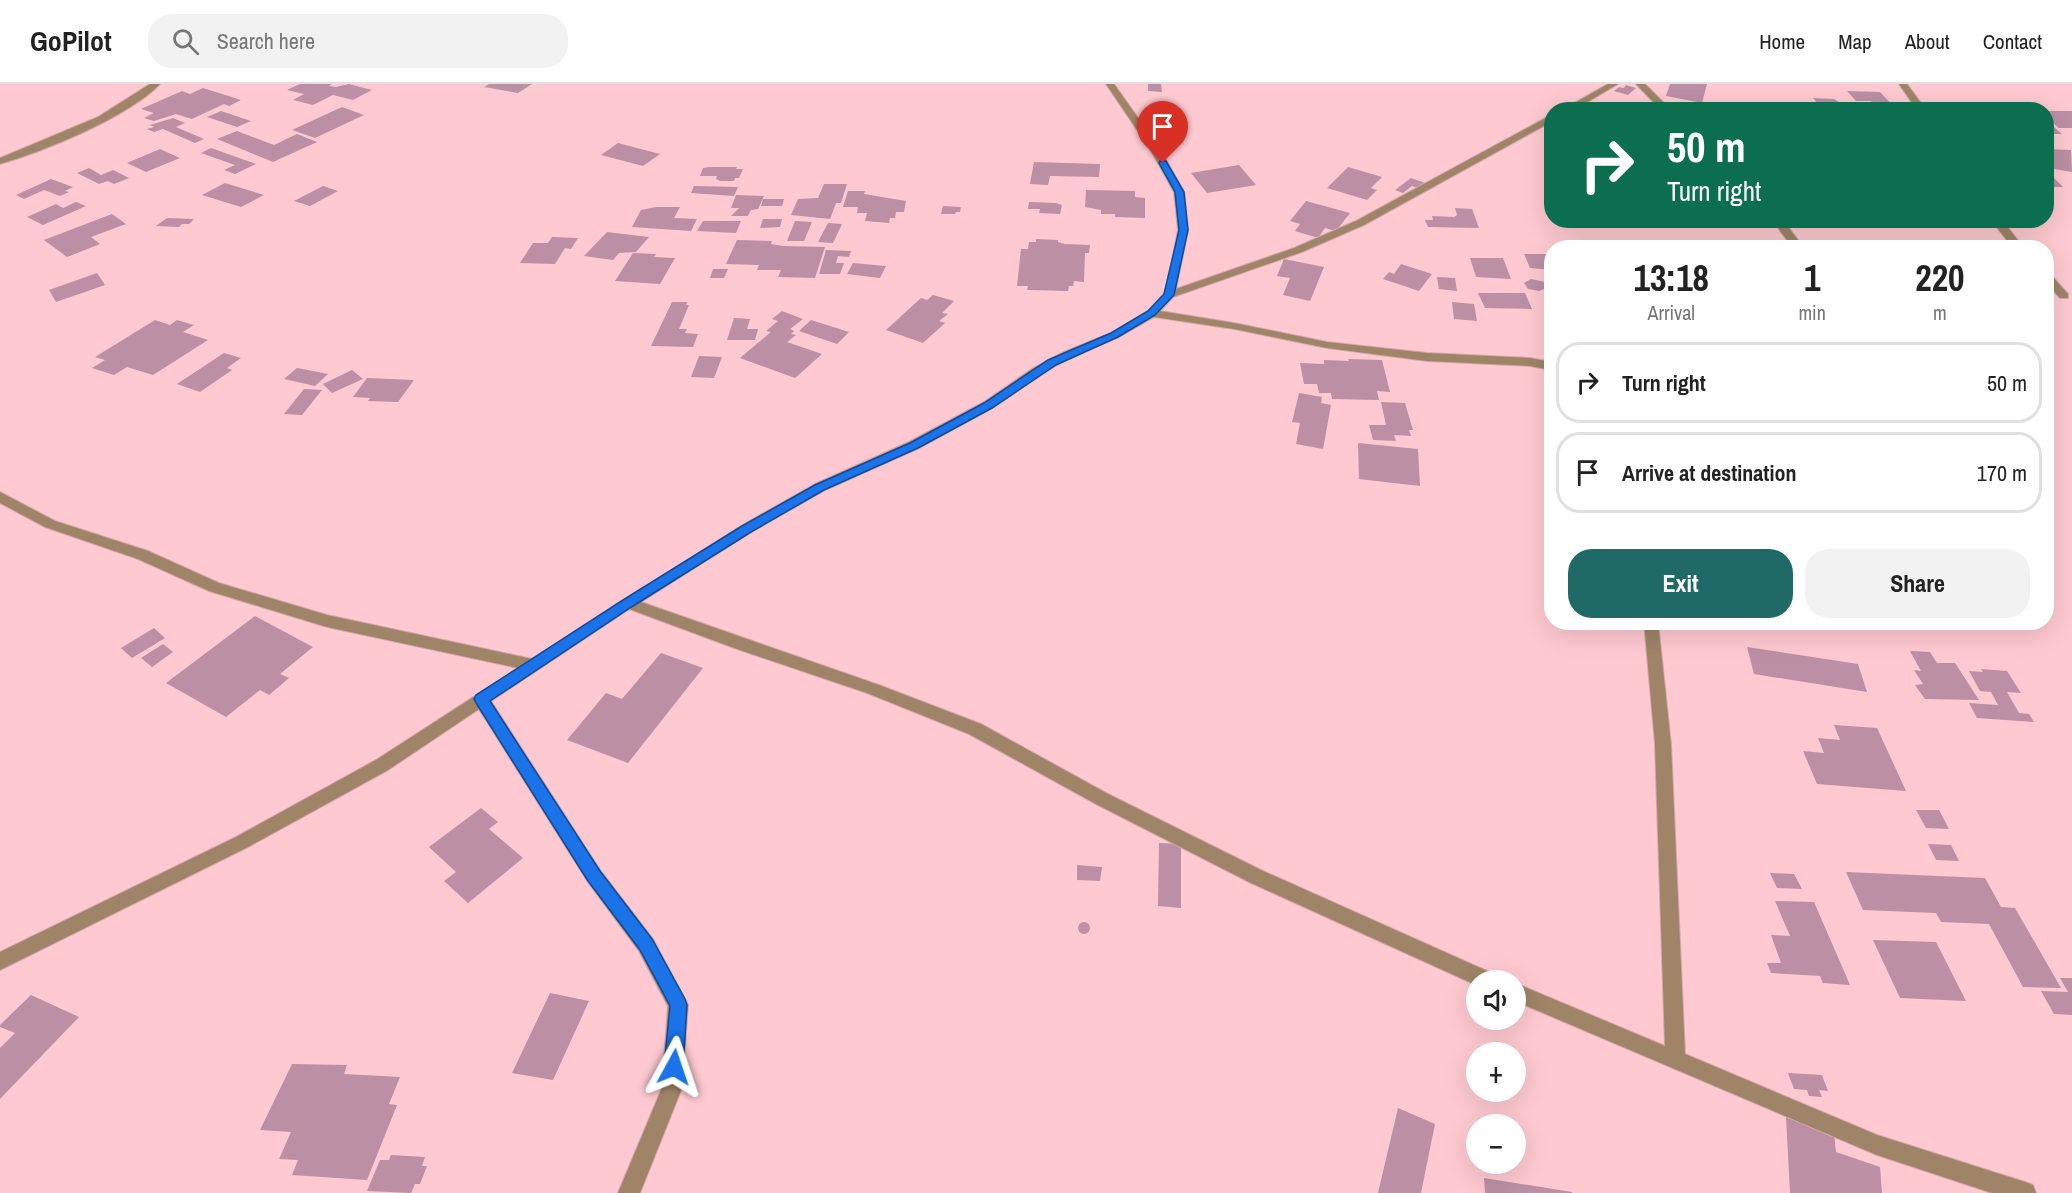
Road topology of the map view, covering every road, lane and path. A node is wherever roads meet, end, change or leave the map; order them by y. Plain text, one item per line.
1 (156, 84) edge
2 (1110, 84) edge
3 (1614, 84) edge
4 (1640, 84) edge
5 (1903, 84) edge
6 (1581, 102) edge
7 (1659, 102) edge
8 (1916, 102) edge
9 (1544, 122) edge
10 (0, 161) edge
11 (1783, 228) edge
12 (2003, 228) edge
13 (1793, 240) edge
14 (2012, 240) edge
15 (2054, 284) edge
16 (1169, 295) junction
17 (2068, 297) edge
18 (1152, 313) junction
19 (1544, 365) edge
20 (0, 497) edge
21 (628, 603) junction
22 (1652, 630) edge
23 (533, 665) junction
24 (481, 699) junction
25 (0, 961) edge
26 (1466, 971) edge
27 (1526, 997) edge
28 (1675, 1059) junction
29 (629, 1193) edge
30 (2025, 1193) edge

1 - 10 street
2 - 16 street
3 - 6 street
4 - 7 street
5 - 8 street
9 - 16 street
11 - 13 street
12 - 14 street
15 - 17 street
16 - 18 street
18 - 19 street
18 - 21 street
20 - 23 street
21 - 23 street
21 - 26 street
22 - 28 street
23 - 24 street
24 - 25 street
24 - 29 street
27 - 28 street
28 - 30 street

